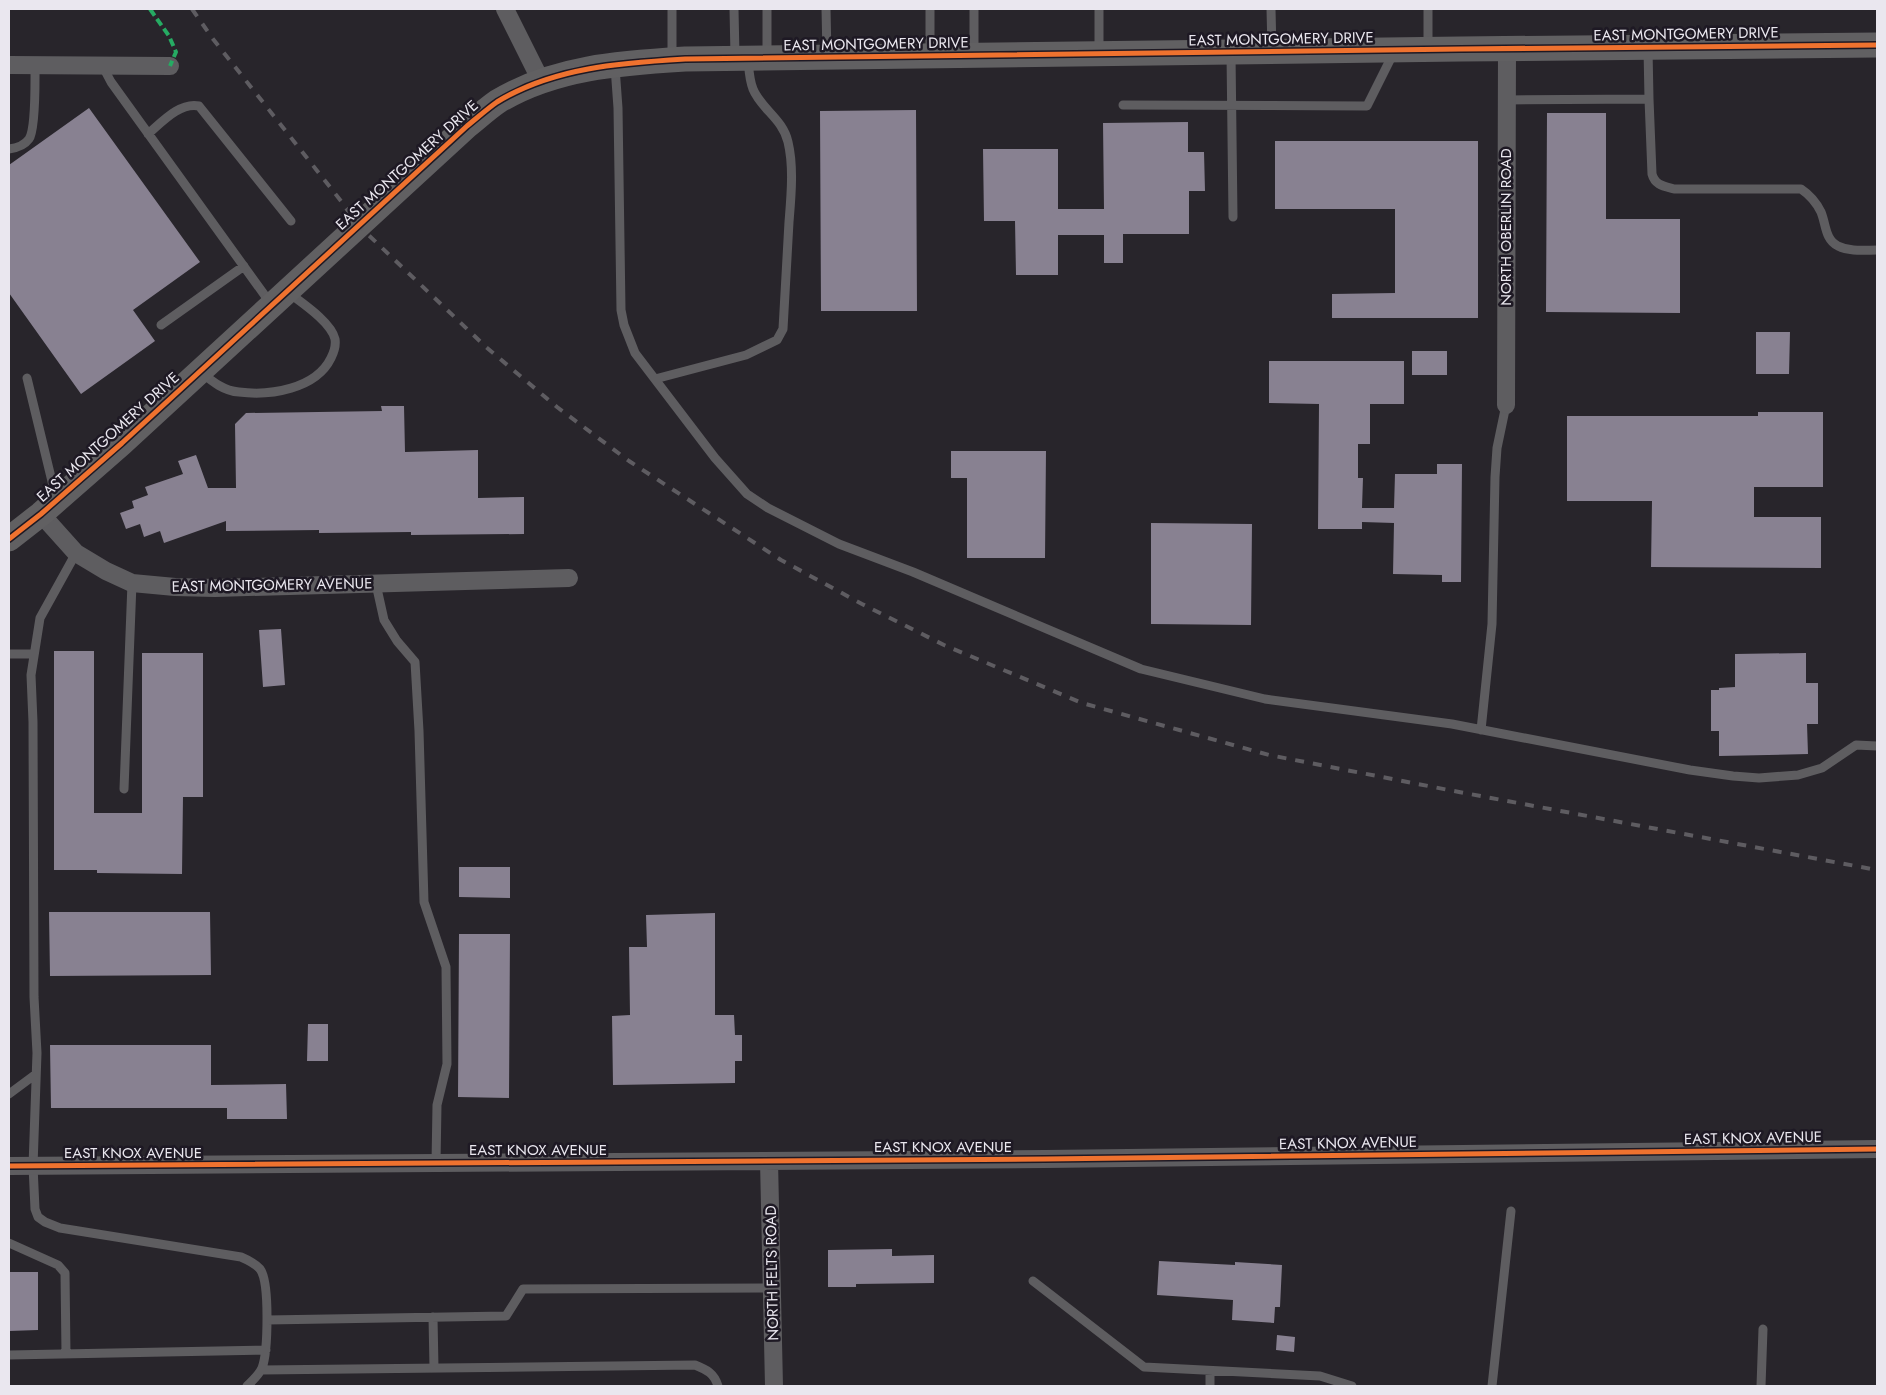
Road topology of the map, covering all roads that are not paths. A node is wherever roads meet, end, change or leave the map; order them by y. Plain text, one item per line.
1 (672, 9) edge
2 (734, 9) edge
3 (767, 9) edge
4 (826, 9) edge
5 (930, 9) edge
6 (974, 9) edge
7 (1099, 9) edge
8 (1271, 9) edge
9 (1428, 9) edge
10 (508, 15) edge
11 (1877, 45) edge
12 (1648, 47) junction
13 (1507, 48) junction
14 (1428, 49) junction
15 (1394, 50) junction
16 (1272, 51) junction
17 (1231, 52) junction
18 (1099, 54) junction
19 (974, 55) junction
20 (930, 56) junction
21 (827, 57) junction
22 (750, 58) junction
23 (672, 60) junction
24 (9, 65) edge
25 (35, 65) junction
26 (102, 65) junction
27 (615, 65) junction
28 (170, 66) dead end
29 (541, 81) junction
30 (1649, 99) junction
31 (1506, 100) junction
32 (1123, 106) dead end
33 (1232, 106) junction
34 (148, 134) junction
35 (9, 150) edge
36 (1233, 216) dead end
37 (291, 221) dead end
38 (1877, 250) edge
39 (244, 266) junction
40 (279, 298) junction
41 (161, 325) dead end
42 (199, 372) junction
43 (27, 378) dead end
44 (655, 379) junction
45 (1506, 405) joint
46 (49, 507) junction
47 (9, 539) edge
48 (76, 553) junction
49 (569, 578) dead end
50 (132, 583) junction
51 (376, 584) junction
52 (9, 654) edge
53 (34, 654) junction
54 (1481, 730) junction
55 (1877, 746) edge
56 (124, 788) dead end
57 (36, 1074) junction
58 (9, 1094) edge
59 (1877, 1149) edge
60 (769, 1161) junction
61 (436, 1164) junction
62 (9, 1166) edge
63 (33, 1166) junction
64 (1511, 1211) dead end
65 (9, 1243) edge
66 (1032, 1281) dead end
67 (772, 1288) junction
68 (433, 1317) junction
69 (267, 1320) junction
70 (1763, 1330) dead end
71 (266, 1350) junction
72 (66, 1354) junction
73 (9, 1355) edge
74 (434, 1368) junction
75 (261, 1370) junction
76 (1210, 1371) junction
77 (247, 1386) edge
78 (718, 1386) edge
79 (774, 1386) edge
80 (1210, 1386) edge
81 (1352, 1386) edge
82 (1492, 1386) edge
83 (1761, 1386) edge

1 - 23 lane
2 - 22 lane
3 - 22 lane
4 - 21 lane
5 - 20 lane
6 - 19 lane
7 - 18 lane
8 - 16 lane
9 - 14 lane
10 - 29 street
11 - 12 main road, EAST MONTGOMERY DRIVE
12 - 13 main road, EAST MONTGOMERY DRIVE
12 - 30 lane
13 - 14 main road, EAST MONTGOMERY DRIVE
13 - 31 street, NORTH OBERLIN ROAD
14 - 15 main road, EAST MONTGOMERY DRIVE
15 - 16 main road, EAST MONTGOMERY DRIVE
15 - 33 lane
16 - 17 main road, EAST MONTGOMERY DRIVE
17 - 18 main road, EAST MONTGOMERY DRIVE
17 - 33 lane
18 - 19 main road, EAST MONTGOMERY DRIVE
19 - 20 main road, EAST MONTGOMERY DRIVE
20 - 21 main road, EAST MONTGOMERY DRIVE
21 - 22 main road, EAST MONTGOMERY DRIVE
22 - 23 main road, EAST MONTGOMERY DRIVE
22 - 44 lane
23 - 27 main road, EAST MONTGOMERY DRIVE
24 - 25 street
25 - 26 street
25 - 35 lane
26 - 28 street
26 - 34 lane
27 - 29 main road, EAST MONTGOMERY DRIVE
27 - 44 lane
29 - 40 main road, EAST MONTGOMERY DRIVE
30 - 31 lane
30 - 38 lane
31 - 45 street, NORTH OBERLIN ROAD
32 - 33 lane
33 - 36 lane
34 - 37 lane
34 - 39 lane
39 - 40 lane
39 - 41 lane
40 - 42 main road, EAST MONTGOMERY DRIVE
40 - 42 lane
42 - 46 main road, EAST MONTGOMERY DRIVE
43 - 46 lane
44 - 54 lane
45 - 54 lane
46 - 47 main road
46 - 48 street, EAST MONTGOMERY AVENUE
48 - 50 street, EAST MONTGOMERY AVENUE
48 - 53 lane
49 - 51 street, EAST MONTGOMERY AVENUE
50 - 51 street, EAST MONTGOMERY AVENUE
50 - 56 lane
51 - 61 lane
52 - 53 lane
53 - 57 lane
54 - 55 lane
57 - 58 lane
57 - 63 lane
59 - 60 street, EAST KNOX AVENUE
60 - 61 street, EAST KNOX AVENUE
60 - 67 street, NORTH FELTS ROAD
61 - 63 street, EAST KNOX AVENUE
62 - 63 street, EAST KNOX AVENUE
63 - 69 lane
64 - 82 lane
65 - 72 lane
66 - 76 lane
67 - 68 lane
67 - 79 street, NORTH FELTS ROAD
68 - 69 lane
68 - 74 lane
69 - 71 lane
70 - 83 lane
71 - 72 lane
71 - 75 lane
72 - 73 lane
74 - 75 lane
74 - 78 lane
75 - 77 lane
76 - 80 lane
76 - 81 lane

